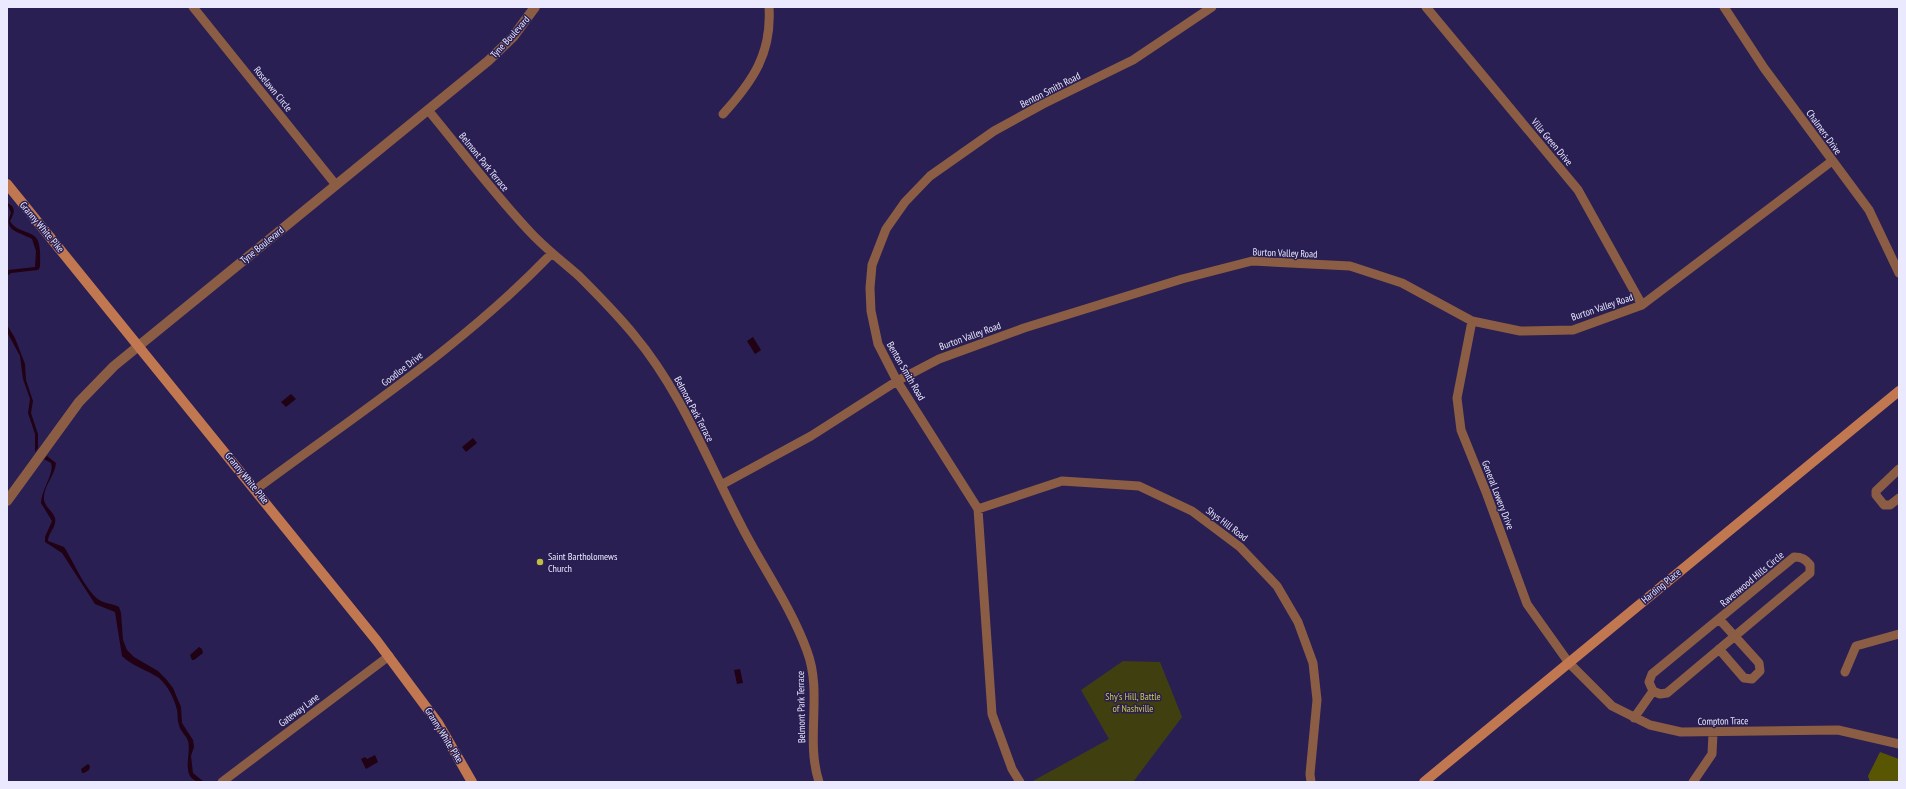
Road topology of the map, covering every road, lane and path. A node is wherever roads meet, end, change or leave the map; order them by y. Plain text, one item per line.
1 (193, 7) edge
2 (535, 7) edge
3 (769, 7) edge
4 (1212, 7) edge
5 (1426, 7) edge
6 (1724, 7) edge
7 (428, 110) junction
8 (723, 114) dead end
9 (1832, 161) junction
10 (7, 184) edge
11 (336, 185) junction
12 (552, 253) junction
13 (1899, 273) edge
14 (1642, 305) junction
15 (1472, 321) junction
16 (139, 344) junction
17 (897, 381) junction
18 (1899, 391) edge
19 (1899, 469) edge
20 (721, 485) junction
21 (255, 490) junction
22 (1899, 498) edge
23 (7, 501) edge
24 (978, 509) junction
25 (1720, 620) junction
26 (1899, 634) edge
27 (1735, 636) junction
28 (1720, 649) junction
29 (389, 656) junction
30 (1569, 663) junction
31 (1845, 672) dead end
32 (1652, 691) junction
33 (1634, 718) junction
34 (1713, 733) junction
35 (1899, 744) edge
36 (222, 782) edge
37 (472, 782) edge
38 (819, 782) edge
39 (1020, 782) edge
40 (1311, 782) edge
41 (1424, 782) edge
42 (1692, 782) edge

1 - 11 street, Roselawn Circle
2 - 7 street, Tyne Boulevard
3 - 8 street
4 - 17 street, Benton Smith Road
5 - 14 street, Villa Green Drive
6 - 9 street, Chalmers Drive
7 - 11 street, Tyne Boulevard
7 - 12 street, Belmont Park Terrace
9 - 13 street, Chalmers Drive
9 - 14 street, Burton Valley Road
10 - 16 main road, Granny White Pike
11 - 16 street, Tyne Boulevard
12 - 20 street, Belmont Park Terrace
12 - 21 street, Goodloe Drive
14 - 15 street, Burton Valley Road
15 - 17 street, Burton Valley Road
15 - 30 street, General Lowery Drive
16 - 21 main road, Granny White Pike
16 - 23 street, Tyne Boulevard
17 - 20 street, Burton Valley Road
17 - 24 street, Benton Smith Road
18 - 30 main road, Harding Place
19 - 22 street
20 - 38 street, Belmont Park Terrace
21 - 29 main road, Granny White Pike
24 - 39 street, Benton Smith Road
24 - 40 street, Shys Hill Road
25 - 27 street
25 - 27 street, Ravenwood Hills Circle
25 - 32 street, Ravenwood Hills Circle
26 - 31 street
27 - 28 street, Ravenwood Hills Circle
27 - 28 street
28 - 32 street, Ravenwood Hills Circle
29 - 36 street, Gateway Lane
29 - 37 main road, Granny White Pike
30 - 33 street, Compton Trace
30 - 41 main road, Harding Place
32 - 33 street, Ravenwood Hills Circle
33 - 34 street, Compton Trace
34 - 35 street, Compton Trace
34 - 42 street

